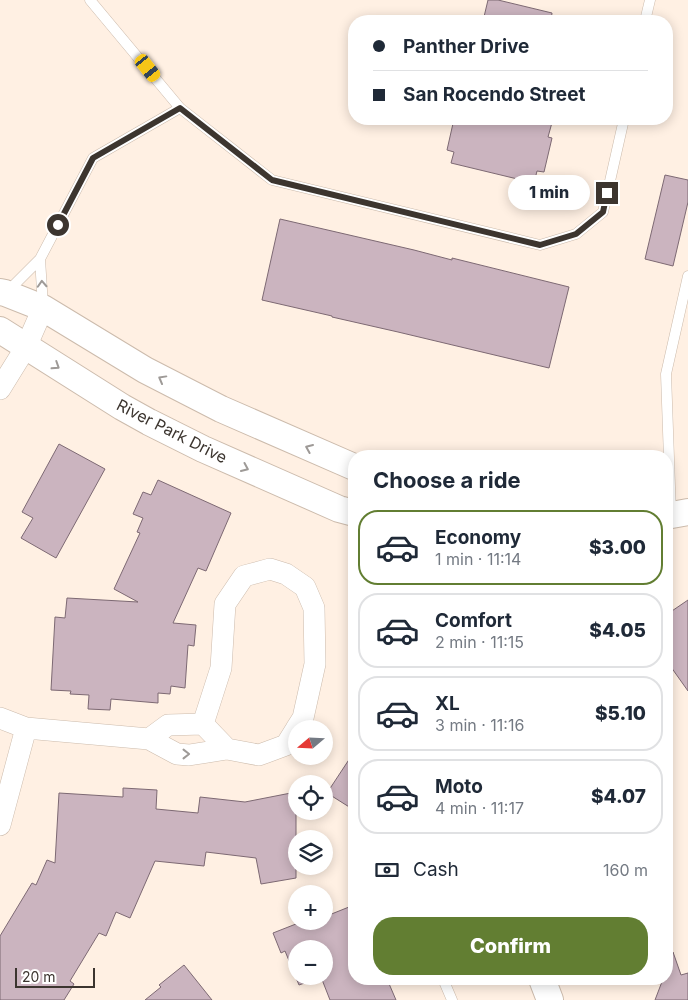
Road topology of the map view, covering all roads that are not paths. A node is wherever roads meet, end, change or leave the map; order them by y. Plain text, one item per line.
1 (90, 0) edge
2 (650, 0) edge
3 (646, 15) edge
4 (180, 108) junction
5 (623, 125) edge
6 (40, 259) junction
7 (688, 276) edge
8 (2, 296) edge
9 (43, 308) junction
10 (0, 330) edge
11 (26, 346) junction
12 (0, 389) edge
13 (671, 450) edge
14 (348, 464) edge
15 (673, 484) edge
16 (348, 512) edge
17 (675, 515) edge
18 (0, 718) edge
19 (302, 720) edge
20 (203, 724) junction
21 (26, 728) junction
22 (149, 739) junction
23 (288, 742) edge
24 (227, 749) junction
25 (0, 825) edge
26 (446, 985) edge
27 (544, 985) edge
28 (452, 1000) edge
29 (550, 1000) edge

1 - 4 lane
2 - 3 lane
4 - 5 lane
4 - 6 lane
6 - 8 lane
9 -> 6 lane
7 - 13 lane
8 - 9 street
9 - 11 street
14 -> 9 street
10 - 11 street, River Park Drive
11 - 12 street
11 -> 16 street, River Park Drive
15 - 17 lane
18 - 21 street
19 - 20 street
20 - 22 street
20 - 24 street
21 - 22 street
21 - 25 street
22 -> 24 street
23 - 24 street
26 - 28 lane
27 - 29 street

